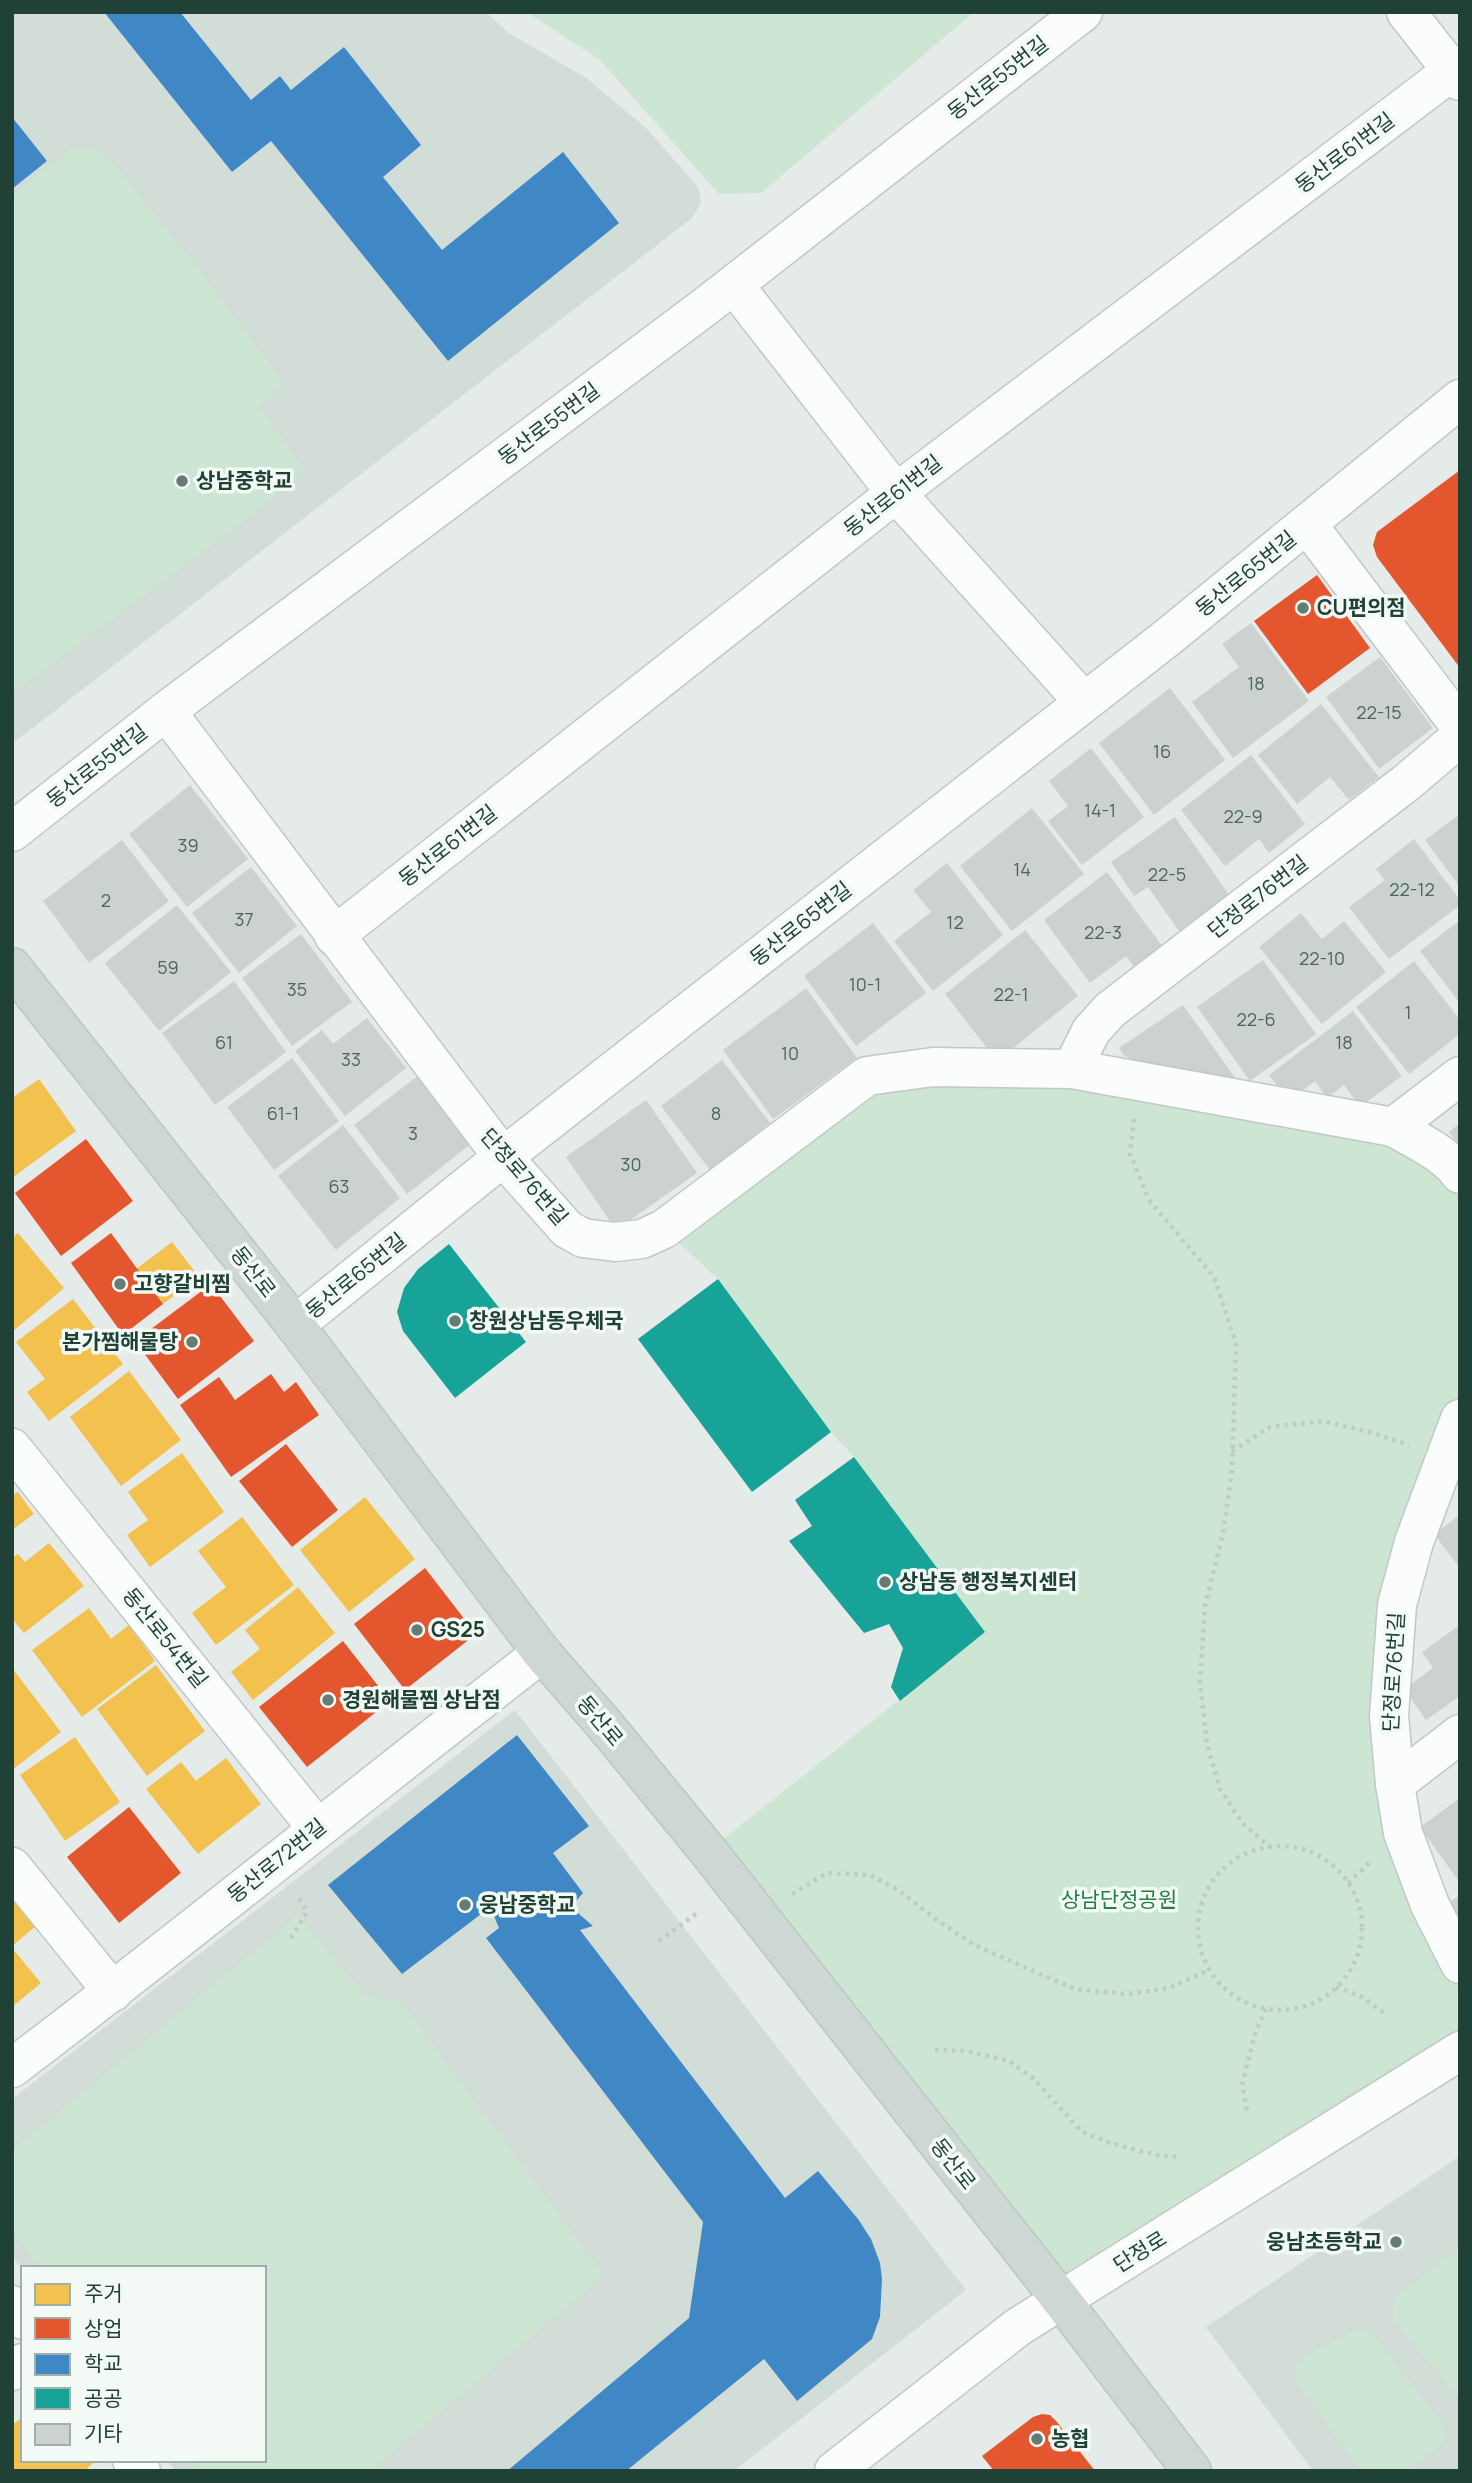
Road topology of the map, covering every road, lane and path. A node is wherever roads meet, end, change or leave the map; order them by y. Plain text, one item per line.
1 (1083, 12) edge
2 (1406, 12) edge
3 (1457, 72) edge
4 (734, 285) junction
5 (1460, 399) edge
6 (896, 493) junction
7 (1307, 524) junction
8 (1084, 702) junction
9 (166, 711) junction
10 (1460, 726) edge
11 (1460, 737) edge
12 (12, 832) edge
13 (334, 936) junction
14 (12, 967) edge
15 (1072, 1069) junction
16 (1460, 1076) edge
17 (1144, 1083) junction
18 (1393, 1127) junction
19 (503, 1157) junction
20 (1460, 1174) edge
21 (295, 1325) junction
22 (1460, 1419) edge
23 (12, 1448) edge
24 (1231, 1451) junction
25 (1443, 1466) junction
26 (542, 1653) junction
27 (1460, 1734) edge
28 (1395, 1784) junction
29 (317, 1828) junction
30 (1270, 1847) junction
31 (12, 1867) edge
32 (791, 1895) dead end
33 (697, 1913) dead end
34 (659, 1941) dead end
35 (1460, 1964) edge
36 (1209, 1970) junction
37 (1336, 1987) junction
38 (113, 1992) junction
39 (1266, 2009) junction
40 (1386, 2014) dead end
41 (935, 2050) dead end
42 (1460, 2051) edge
43 (12, 2068) edge
44 (1247, 2110) dead end
45 (1178, 2157) dead end
46 (1062, 2301) junction
47 (834, 2471) edge
48 (1192, 2471) edge

1 - 4 street, 동산로55번길
2 - 3 street
3 - 6 street, 동산로61번길
4 - 6 street
4 - 9 street, 동산로55번길
5 - 7 street, 동산로65번길
6 - 8 street
6 - 13 street, 동산로61번길
7 - 8 street, 동산로65번길
7 - 10 street, 동산로65번길
8 - 19 street, 동산로65번길
9 - 12 street, 동산로55번길
9 - 13 street, 단정로76번길
11 - 15 street, 단정로76번길
13 - 19 street, 단정로76번길
14 - 21 main road, 동산로
15 - 17 street, 단정로76번길
15 - 19 street, 단정로76번길
16 - 18 street
17 - 18 street, 단정로76번길
17 - 24 path
18 - 20 street, 단정로76번길
19 - 21 street, 동산로65번길
21 - 26 main road, 동산로
22 - 25 street, 단정로76번길
23 - 29 street, 동산로54번길
24 - 25 path
24 - 30 path
25 - 28 street, 단정로76번길
26 - 29 street, 동산로72번길
26 - 46 main road, 동산로
27 - 28 street
28 - 35 street, 단정로76번길
29 - 38 street, 동산로72번길
30 - 36 path
30 - 37 path
31 - 38 street
32 - 36 path
33 - 34 path
36 - 39 path
37 - 39 path
37 - 40 path
38 - 43 street, 동산로72번길
39 - 44 path
41 - 45 path
42 - 46 street, 단정로
46 - 47 street, 단정로
46 - 48 main road, 동산로

